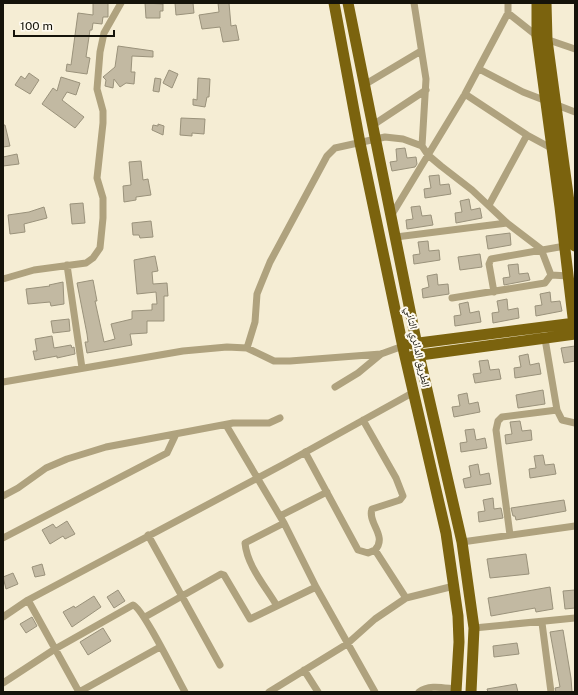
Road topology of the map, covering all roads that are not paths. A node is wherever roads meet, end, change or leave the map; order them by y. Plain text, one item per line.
1 (121, 3) edge
2 (334, 3) edge
3 (348, 3) edge
4 (414, 3) edge
5 (508, 3) edge
6 (537, 3) edge
7 (546, 3) edge
8 (508, 13) junction
9 (542, 38) junction
10 (575, 49) edge
11 (422, 51) junction
12 (479, 69) junction
13 (364, 85) junction
14 (426, 90) junction
15 (465, 94) junction
16 (550, 102) junction
17 (575, 112) edge
18 (373, 125) junction
19 (527, 135) junction
20 (376, 138) junction
21 (360, 143) junction
22 (422, 146) junction
23 (551, 148) junction
24 (428, 155) junction
25 (575, 189) edge
26 (569, 200) junction
27 (489, 205) junction
28 (391, 216) junction
29 (507, 222) junction
30 (396, 237) junction
31 (570, 246) edge
32 (541, 250) junction
33 (67, 265) junction
34 (551, 275) junction
35 (569, 276) junction
36 (3, 279) edge
37 (494, 292) junction
38 (452, 298) dead end
39 (574, 326) edge
40 (545, 339) junction
41 (417, 343) junction
42 (403, 346) junction
43 (247, 348) junction
44 (385, 353) junction
45 (419, 355) junction
46 (405, 357) junction
47 (82, 368) junction
48 (3, 382) edge
49 (335, 387) dead end
50 (414, 392) junction
51 (557, 410) junction
52 (280, 418) dead end
53 (363, 420) junction
54 (575, 423) edge
55 (226, 426) junction
56 (176, 434) junction
57 (305, 452) junction
58 (257, 477) junction
59 (326, 492) junction
60 (3, 496) edge
61 (280, 516) junction
62 (284, 523) junction
63 (575, 526) edge
64 (148, 535) junction
65 (510, 536) junction
66 (3, 538) edge
67 (462, 542) junction
68 (375, 550) junction
69 (454, 586) junction
70 (316, 587) junction
71 (183, 596) junction
72 (406, 598) junction
73 (28, 600) junction
74 (277, 606) junction
75 (3, 617) edge
76 (145, 617) junction
77 (575, 618) edge
78 (542, 623) junction
79 (474, 628) junction
80 (347, 644) junction
81 (160, 647) junction
82 (55, 649) junction
83 (220, 665) dead end
84 (304, 670) junction
85 (3, 684) edge
86 (373, 691) edge
87 (456, 691) edge
88 (79, 692) edge
89 (185, 692) edge
90 (269, 692) edge
91 (318, 692) edge
92 (419, 692) edge
93 (471, 692) edge
94 (551, 692) edge

1 - 33 street
2 - 21 main road, الطريق الدائري الثاني
3 - 13 main road, الطريق الدائري الثاني
4 - 11 street
5 - 8 street
6 - 9 main road
7 - 9 main road
8 - 9 street
8 - 12 street
9 - 10 street
9 - 16 main road
11 - 13 street
11 - 14 street
12 - 15 street
12 - 16 street
13 - 18 main road, الطريق الدائري الثاني
14 - 18 street
14 - 22 street
15 - 19 street
15 - 24 street
16 - 17 street
16 - 23 main road
16 - 26 main road
18 - 20 main road, الطريق الدائري الثاني
19 - 23 street
19 - 27 street
20 - 21 street
20 - 22 street
20 - 28 main road, الطريق الدائري الثاني
21 - 42 main road, الطريق الدائري الثاني
21 - 43 street
22 - 24 street
23 - 31 main road
24 - 27 street
24 - 28 street
25 - 26 street
26 - 31 main road
27 - 29 street
28 - 30 main road, الطريق الدائري الثاني
29 - 30 street
29 - 32 street
30 - 41 main road, الطريق الدائري الثاني
31 - 32 street
31 - 35 main road
32 - 34 street
32 - 37 street
33 - 36 street
33 - 47 street
34 - 35 street
34 - 37 street
35 - 39 main road
37 - 38 street
39 - 40 main road
39 - 41 main road
40 - 45 main road
40 - 51 street
41 - 42 main road
41 - 45 main road, الطريق الدائري الثاني
42 - 44 street
42 - 46 main road, الطريق الدائري الثاني
43 - 44 street
43 - 47 street
44 - 46 street
44 - 49 street
45 - 46 main road
45 - 67 main road, الطريق الدائري الثاني
46 - 50 main road, الطريق الدائري الثاني
47 - 48 street
50 - 53 street
50 - 69 main road, الطريق الدائري الثاني
51 - 54 street
51 - 65 street
52 - 55 street
53 - 57 street
53 - 68 street
55 - 56 street
55 - 58 street
56 - 60 street
56 - 66 street
57 - 58 street
57 - 59 street
58 - 61 street
58 - 64 street
59 - 61 street
59 - 68 street
61 - 62 street
62 - 70 street
62 - 74 street
63 - 65 street
64 - 71 street
64 - 73 street
65 - 67 street
67 - 79 main road, الطريق الدائري الثاني
68 - 72 street
69 - 72 street
69 - 87 main road, الطريق الدائري الثاني
70 - 74 street
70 - 80 street
71 - 74 street
71 - 76 street
71 - 83 street
72 - 80 street
73 - 75 street
73 - 82 street
76 - 81 street
76 - 82 street
77 - 78 street
78 - 79 street
78 - 94 street
79 - 93 main road, الطريق الدائري الثاني
80 - 84 street
80 - 86 street
81 - 88 street
81 - 89 street
82 - 85 street
82 - 88 street
84 - 90 street
84 - 91 street
87 - 92 street

